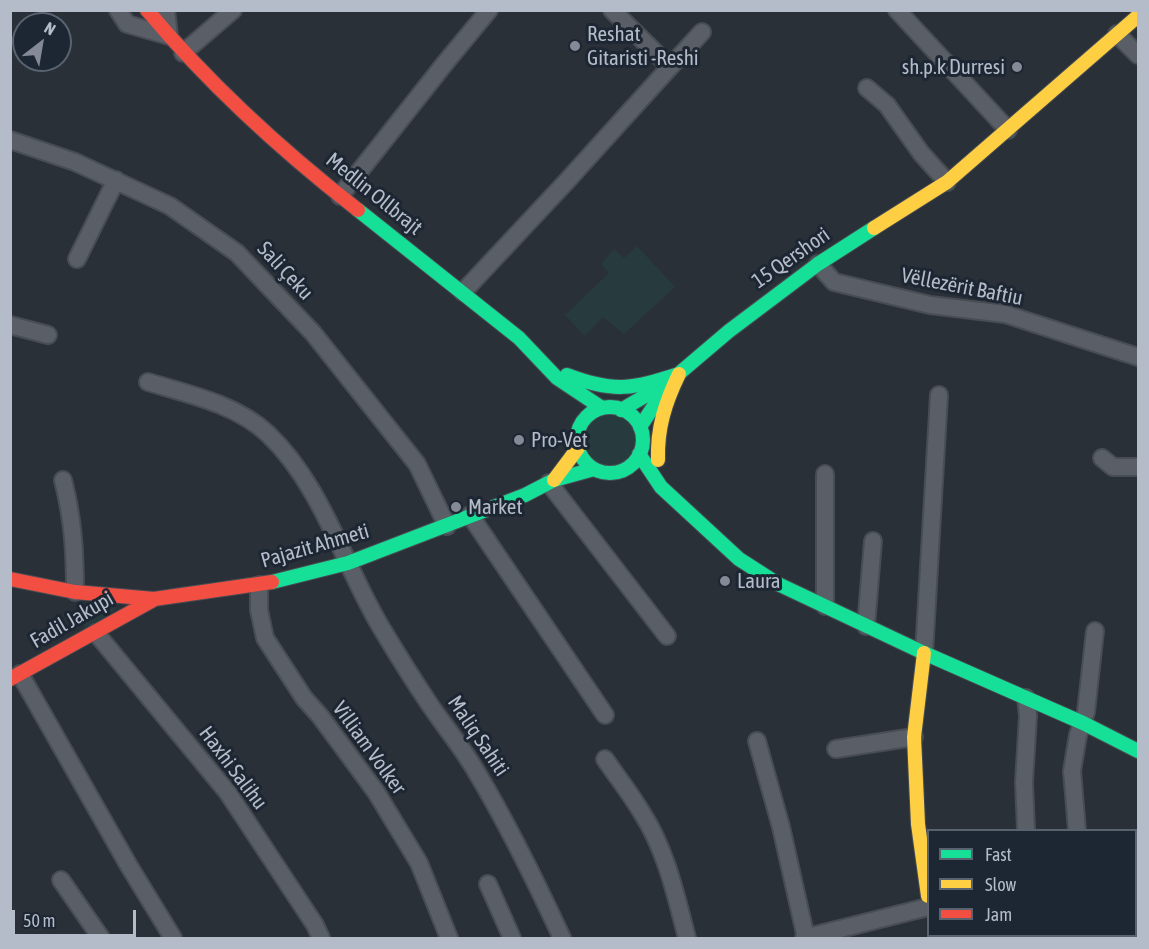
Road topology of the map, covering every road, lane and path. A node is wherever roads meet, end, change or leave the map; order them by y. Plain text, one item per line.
1 (118, 10) edge
2 (147, 10) edge
3 (166, 10) edge
4 (233, 10) edge
5 (489, 10) edge
6 (612, 10) edge
7 (897, 10) edge
8 (1138, 16) edge
9 (702, 32) dead end
10 (1117, 34) junction
11 (169, 36) junction
12 (183, 53) junction
13 (1138, 55) edge
14 (670, 67) junction
15 (867, 88) dead end
16 (1008, 130) junction
17 (10, 140) edge
18 (116, 180) junction
19 (947, 182) junction
20 (340, 196) junction
21 (77, 259) dead end
22 (818, 264) junction
23 (463, 292) junction
24 (10, 325) edge
25 (48, 335) dead end
26 (1138, 357) edge
27 (554, 374) junction
28 (674, 378) junction
29 (148, 382) dead end
30 (939, 395) dead end
31 (602, 408) junction
32 (621, 410) junction
33 (640, 427) junction
34 (578, 432) junction
35 (578, 447) junction
36 (639, 454) junction
37 (1102, 458) dead end
38 (1138, 467) edge
39 (594, 469) junction
40 (622, 471) junction
41 (825, 474) dead end
42 (63, 480) dead end
43 (551, 482) junction
44 (664, 490) junction
45 (470, 516) junction
46 (447, 526) junction
47 (873, 541) dead end
48 (348, 563) junction
49 (10, 579) edge
50 (259, 585) junction
51 (75, 592) junction
52 (154, 599) junction
53 (825, 606) junction
54 (866, 626) junction
55 (1095, 631) dead end
56 (96, 633) junction
57 (667, 636) dead end
58 (924, 653) junction
59 (15, 676) edge
60 (1026, 698) junction
61 (605, 715) dead end
62 (1083, 723) junction
63 (914, 737) junction
64 (757, 741) dead end
65 (836, 749) dead end
66 (1138, 751) edge
67 (605, 759) dead end
68 (1026, 829) edge
69 (1077, 829) edge
70 (60, 880) dead end
71 (488, 884) dead end
72 (927, 889) edge
73 (927, 907) edge
74 (859, 931) edge
75 (805, 938) edge
76 (101, 939) edge
77 (173, 939) edge
78 (321, 939) edge
79 (449, 939) edge
80 (512, 939) edge
81 (562, 939) edge
82 (687, 939) edge

1 - 11 street
2 - 11 main road, Medlin Ollbrajt
3 - 11 street
4 - 12 street
5 - 20 street
6 - 14 street
7 - 16 street
8 - 10 main road, 15 Qershori
9 - 14 street
10 - 13 street
10 - 16 main road, 15 Qershori
11 - 12 main road, Medlin Ollbrajt
12 - 20 main road, Medlin Ollbrajt
14 - 23 street
15 - 19 street
16 - 19 main road, 15 Qershori
17 - 18 street, Sali Çeku
18 - 21 street
18 - 46 street, Sali Çeku
19 - 22 main road, 15 Qershori
20 - 23 main road, Medlin Ollbrajt
22 - 26 street, Vëllezërit Baftiu
22 - 28 main road, 15 Qershori
23 - 27 main road, Medlin Ollbrajt
24 - 25 street
27 - 28 main road
27 - 31 main road, Medlin Ollbrajt
27 - 34 main road, Medlin Ollbrajt
28 - 32 main road, 15 Qershori
28 - 33 main road, 15 Qershori
28 - 44 main road
29 - 48 street, Maliq Sahiti
30 - 58 street
31 - 32 main road
31 - 34 main road
32 - 33 main road
33 - 36 main road
34 - 35 main road
35 - 39 main road
35 - 43 main road, Pajazit Ahmeti
36 - 40 main road
36 - 44 main road
37 - 38 street
39 - 40 main road
39 - 43 main road, Pajazit Ahmeti
40 - 44 main road
41 - 53 street
42 - 51 street
43 - 45 main road, Pajazit Ahmeti
43 - 57 street
44 - 53 main road
45 - 46 main road, Pajazit Ahmeti
45 - 61 street
46 - 48 main road, Pajazit Ahmeti
47 - 54 street
48 - 50 main road, Pajazit Ahmeti
48 - 81 street, Maliq Sahiti
49 - 51 main road, Pajazit Ahmeti
50 - 52 main road, Pajazit Ahmeti
50 - 79 street, Villiam Volker
51 - 52 main road, Pajazit Ahmeti
52 - 56 main road, Fadil Jakupi
53 - 54 main road
54 - 58 main road
55 - 62 street
56 - 59 main road, Fadil Jakupi
56 - 78 street, Haxhi Salihu
58 - 60 main road
58 - 63 main road
59 - 77 street
60 - 62 main road
60 - 68 street
62 - 66 main road
62 - 69 street
63 - 65 street
63 - 72 main road
64 - 75 street
67 - 82 street
70 - 76 street
71 - 80 street
73 - 74 street
74 - 75 street

